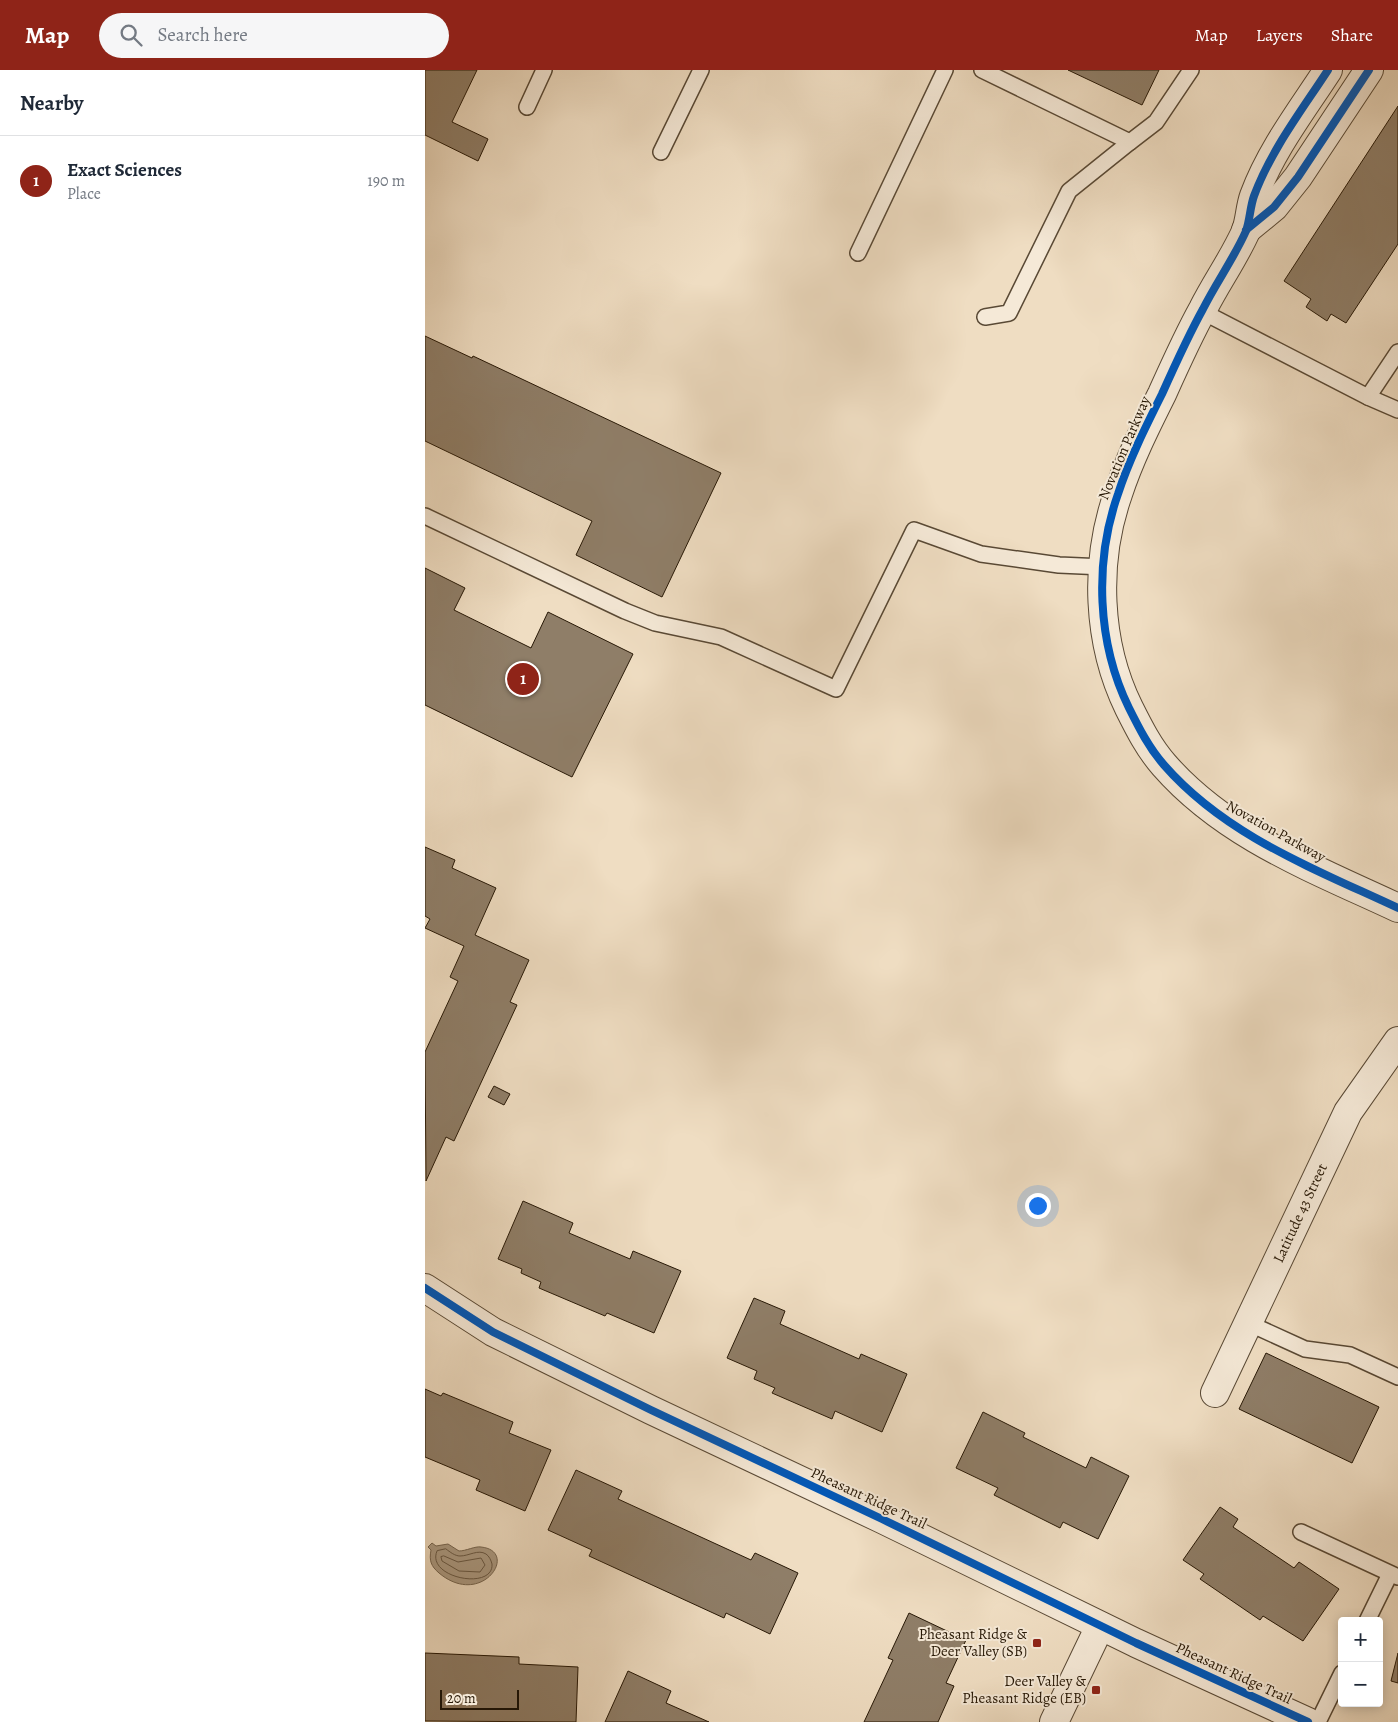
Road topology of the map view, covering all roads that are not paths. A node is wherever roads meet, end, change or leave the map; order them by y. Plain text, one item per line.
1 (544, 70) edge
2 (701, 70) edge
3 (945, 70) edge
4 (982, 70) edge
5 (1191, 70) edge
6 (1328, 70) edge
7 (1369, 70) edge
8 (527, 107) dead end
9 (1130, 142) junction
10 (661, 152) dead end
11 (1246, 230) junction
12 (858, 253) dead end
13 (1201, 311) junction
14 (985, 317) dead end
15 (1398, 352) edge
16 (1368, 397) junction
17 (1398, 410) edge
18 (425, 516) edge
19 (1104, 567) junction
20 (1398, 908) edge
21 (1398, 1041) edge
22 (425, 1288) edge
23 (1248, 1323) junction
24 (1398, 1377) edge
25 (1215, 1393) dead end
26 (1301, 1532) dead end
27 (1394, 1576) edge
28 (1369, 1617) edge
29 (1100, 1626) junction
30 (1338, 1681) edge
31 (1054, 1722) edge
32 (1308, 1722) edge
33 (1318, 1722) edge

1 - 8 lane
2 - 10 lane
3 - 12 lane
4 - 9 lane
5 - 9 lane
6 - 11 street, Novation Parkway
7 - 11 street, Novation Parkway
9 - 14 lane
11 - 13 street, Novation Parkway
13 - 16 lane
13 - 19 street, Novation Parkway
15 - 16 lane
16 - 17 lane
18 - 19 lane
19 - 20 street, Novation Parkway
21 - 23 street, Latitude 43 Street
22 - 29 street, Pheasant Ridge Trail
23 - 24 lane
23 - 25 street, Latitude 43 Street
26 - 27 lane
27 - 28 lane
29 - 31 street
29 - 32 street, Pheasant Ridge Trail
30 - 33 lane

